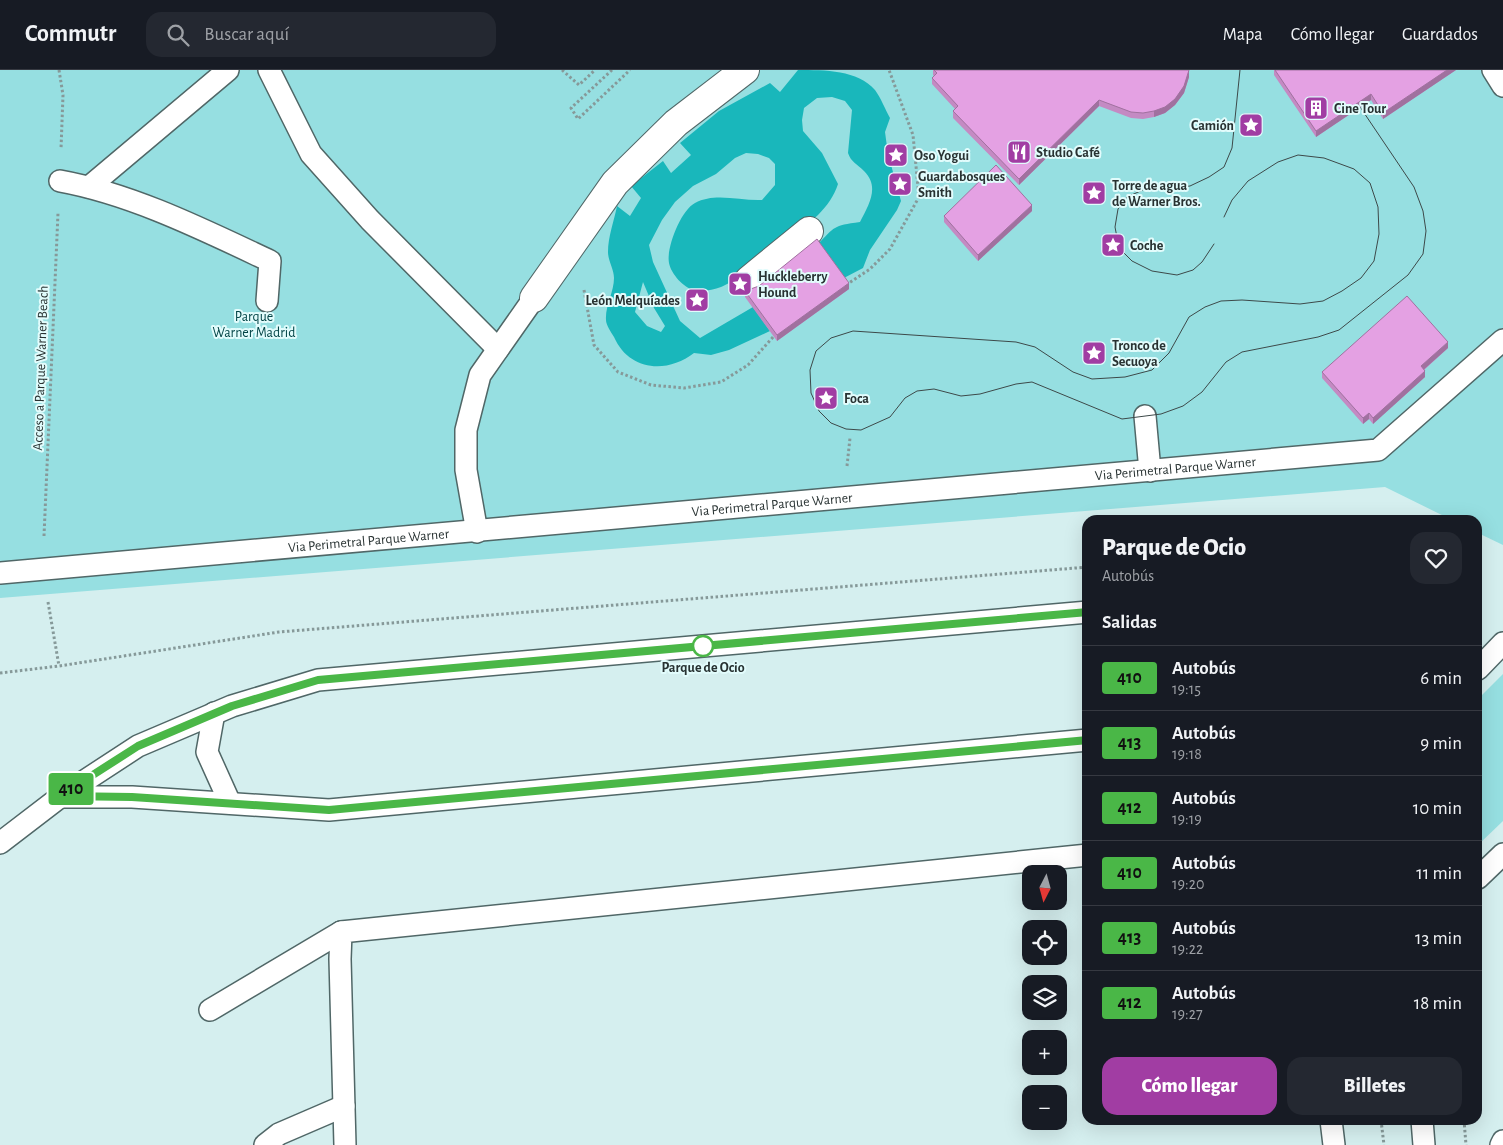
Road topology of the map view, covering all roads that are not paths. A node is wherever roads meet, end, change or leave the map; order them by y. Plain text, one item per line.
1 (228, 70) edge
2 (269, 70) edge
3 (745, 70) edge
4 (1493, 70) edge
5 (1503, 86) edge
6 (60, 181) road end
7 (88, 186) junction
8 (809, 231) dead end
9 (749, 280) dead end
10 (534, 298) joint
11 (267, 300) dead end
12 (1503, 340) edge
13 (498, 349) junction
14 (1145, 416) dead end
15 (1150, 471) junction
16 (477, 532) junction
17 (0, 573) edge
18 (1082, 613) edge
19 (1503, 643) edge
20 (1482, 665) edge
21 (214, 713) junction
22 (1082, 741) edge
23 (60, 796) junction
24 (230, 803) junction
25 (0, 843) edge
26 (1503, 854) edge
27 (1082, 855) edge
28 (1482, 874) edge
29 (341, 932) junction
30 (210, 1010) dead end
31 (344, 1106) junction
32 (1332, 1125) edge
33 (1422, 1125) edge
34 (1503, 1141) edge
35 (265, 1145) edge
36 (345, 1145) edge
37 (1334, 1145) edge
38 (1424, 1145) edge
39 (1501, 1145) edge

1 - 7 lane
2 - 13 lane
3 - 10 street
4 - 5 lane
6 - 7 lane
7 - 11 lane
8 - 9 street
10 - 13 lane
12 - 15 lane, Via Perimetral Parque Warner
13 - 16 lane
14 - 15 lane
15 - 16 lane, Via Perimetral Parque Warner
16 - 17 lane, Via Perimetral Parque Warner
18 - 21 lane
19 - 20 lane
21 - 23 lane
21 - 24 lane
22 - 24 lane
23 - 24 lane
23 - 25 lane
26 - 28 lane
27 - 29 lane
29 - 30 lane
29 - 31 lane
31 - 35 lane
31 - 36 lane
32 - 37 lane
33 - 38 lane
34 - 39 lane

